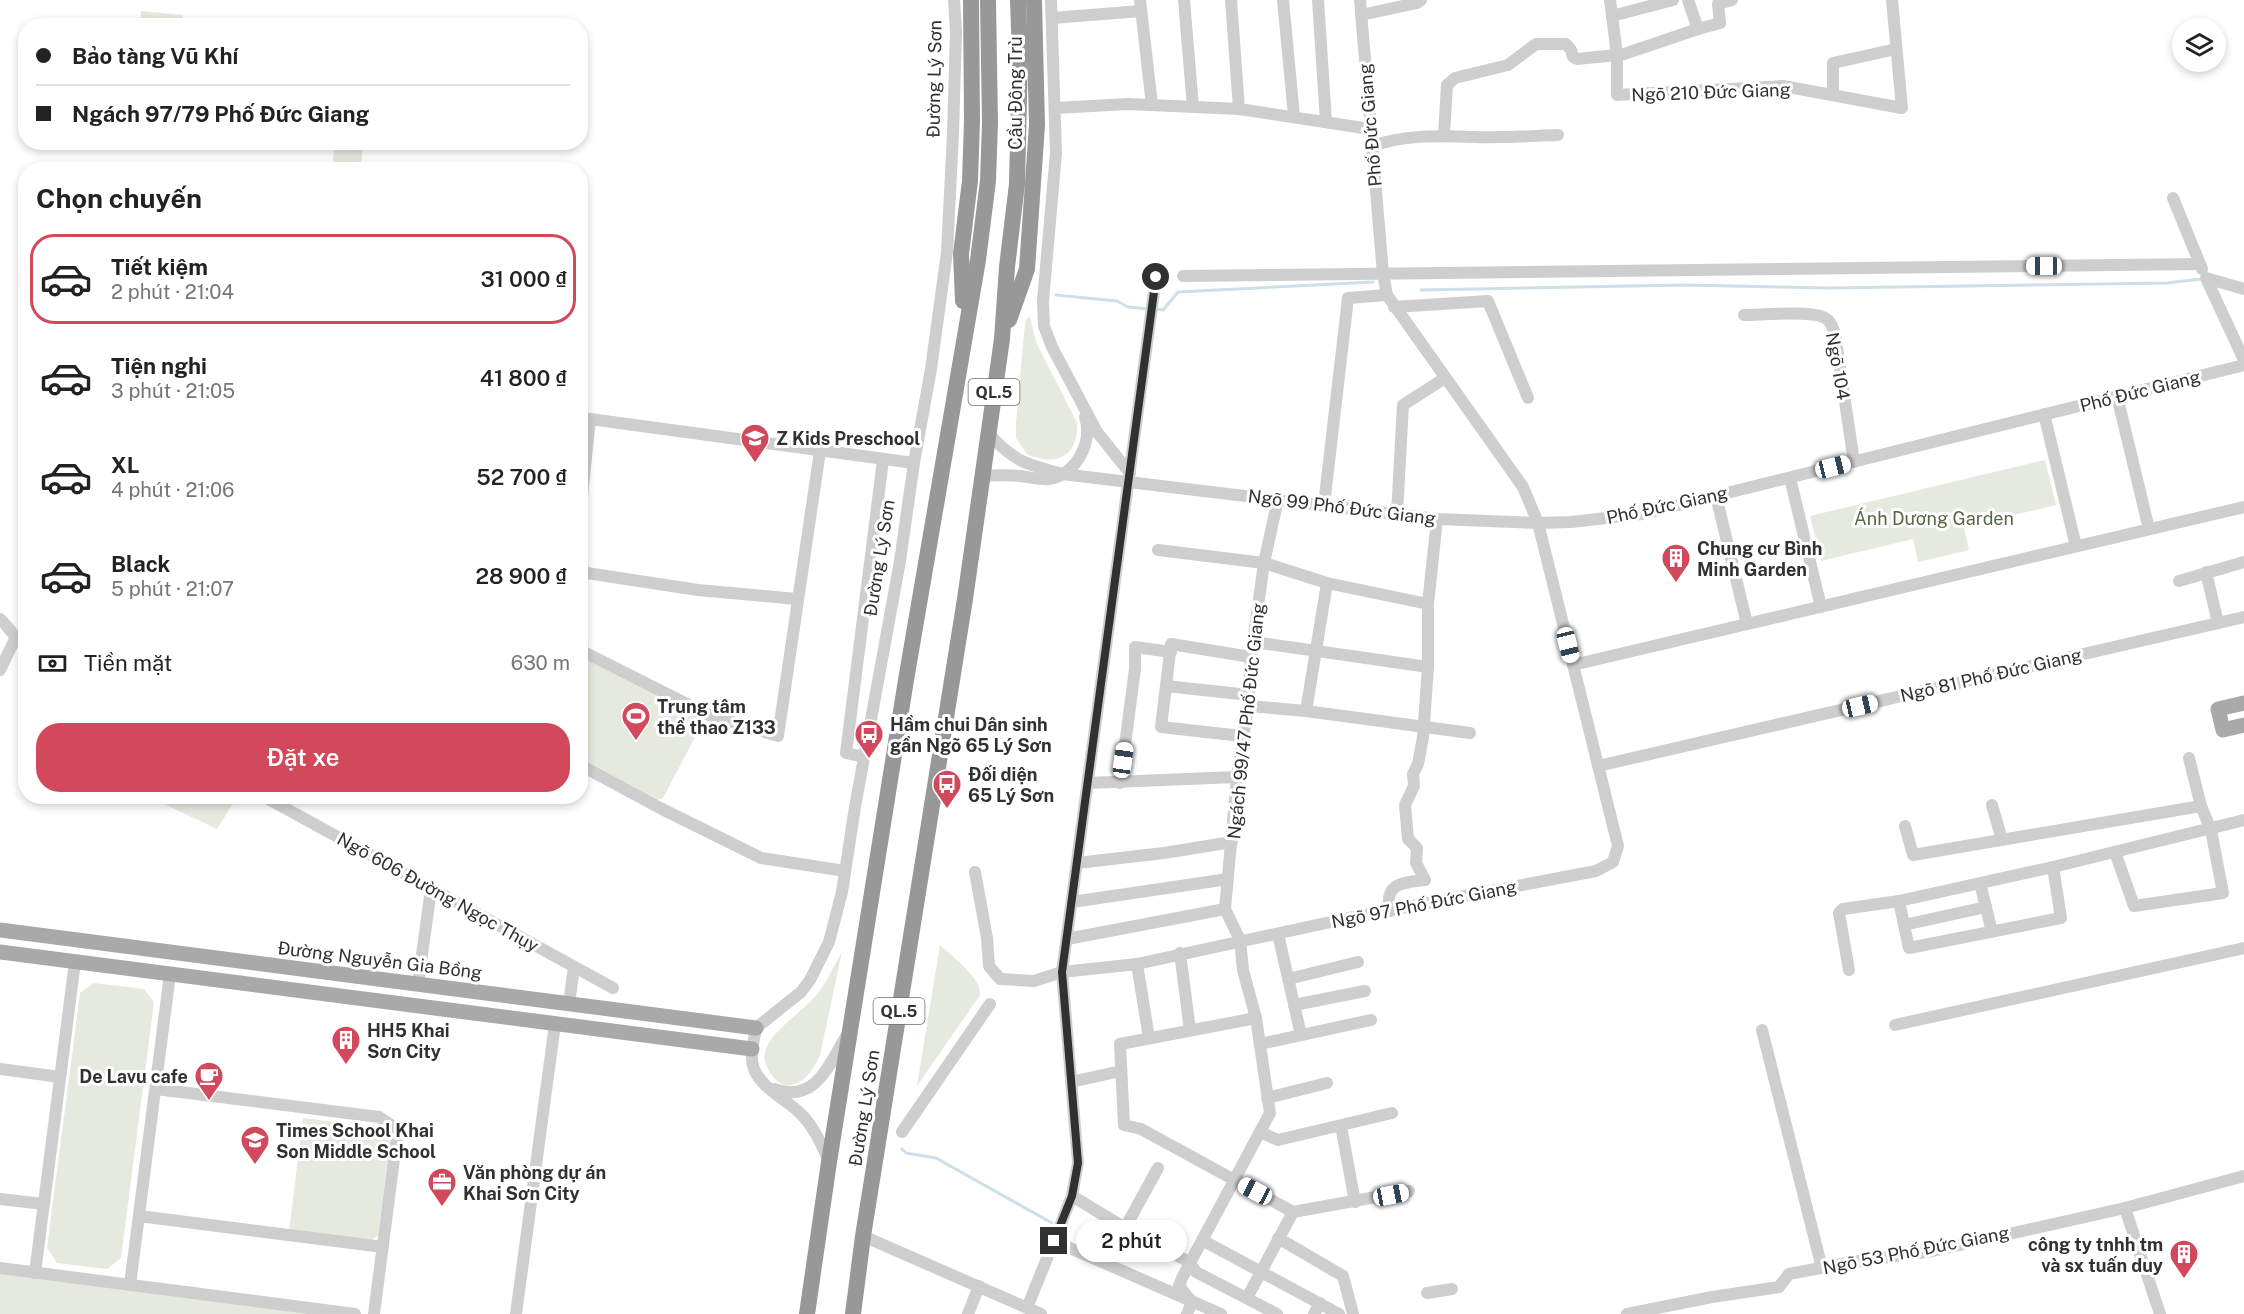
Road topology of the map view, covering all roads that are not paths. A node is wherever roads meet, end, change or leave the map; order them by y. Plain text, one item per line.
1 (954, 0) edge
2 (971, 0) edge
3 (988, 0) edge
4 (1017, 0) edge
5 (1034, 0) edge
6 (1051, 0) edge
7 (1184, 0) edge
8 (1231, 0) edge
9 (1283, 0) edge
10 (1318, 0) edge
11 (1360, 0) edge
12 (1421, 0) edge
13 (1610, 0) edge
14 (1673, 0) edge
15 (1688, 0) edge
16 (1732, 0) edge
17 (1892, 0) edge
18 (1140, 6) edge
19 (1361, 15) junction
20 (1612, 16) junction
21 (1052, 18) junction
22 (1698, 29) junction
23 (1896, 50) junction
24 (1617, 55) junction
25 (1833, 95) junction
26 (1152, 105) junction
27 (1193, 107) junction
28 (1056, 108) junction
29 (1239, 109) junction
30 (1293, 116) junction
31 (1326, 121) junction
32 (1370, 129) junction
33 (1444, 135) junction
34 (1558, 135) dead end
35 (1372, 146) junction
36 (988, 181) joint
37 (1025, 185) junction
38 (2173, 198) dead end
39 (2200, 264) junction
40 (1383, 274) junction
41 (1183, 276) dead end
42 (1156, 277) dead end
43 (2206, 278) junction
44 (2244, 289) edge
45 (1387, 295) junction
46 (1394, 307) junction
47 (1744, 315) dead end
48 (963, 337) junction
49 (2244, 360) edge
50 (2244, 365) edge
51 (1445, 378) junction
52 (1070, 379) junction
53 (2117, 396) junction
54 (1528, 398) dead end
55 (2044, 414) junction
56 (988, 433) junction
57 (588, 438) edge
58 (820, 451) junction
59 (883, 460) junction
60 (1854, 462) junction
61 (914, 463) junction
62 (1062, 474) junction
63 (982, 476) junction
64 (1129, 478) junction
65 (1790, 478) junction
66 (1716, 496) junction
67 (1278, 500) junction
68 (1324, 505) junction
69 (2244, 507) edge
70 (1397, 514) junction
71 (1437, 519) junction
72 (1538, 523) junction
73 (2149, 529) junction
74 (2076, 546) junction
75 (1158, 550) dead end
76 (2244, 562) edge
77 (1264, 563) junction
78 (2206, 572) junction
79 (588, 573) edge
80 (2179, 581) dead end
81 (1327, 583) junction
82 (797, 599) junction
83 (1428, 604) junction
84 (1821, 607) junction
85 (2244, 617) edge
86 (0, 619) edge
87 (2218, 623) junction
88 (1747, 624) junction
89 (15, 639) junction
90 (18, 641) edge
91 (1254, 642) junction
92 (1171, 648) junction
93 (1316, 651) junction
94 (588, 654) edge
95 (1251, 657) junction
96 (1573, 665) junction
97 (1428, 667) junction
98 (0, 670) edge
99 (1166, 686) junction
100 (1248, 700) junction
101 (2244, 703) edge
102 (1306, 711) junction
103 (2244, 725) edge
104 (1423, 727) junction
105 (1470, 733) dead end
106 (1242, 736) junction
107 (864, 758) junction
108 (2189, 758) dead end
109 (1598, 766) junction
110 (588, 769) edge
111 (1236, 777) junction
112 (1088, 783) junction
113 (1120, 783) junction
114 (277, 804) edge
115 (1992, 806) dead end
116 (2201, 807) junction
117 (2244, 820) edge
118 (1905, 826) dead end
119 (2211, 830) junction
120 (2002, 840) junction
121 (1232, 842) junction
122 (2115, 852) junction
123 (1077, 864) junction
124 (2054, 867) junction
125 (845, 871) junction
126 (975, 872) dead end
127 (1227, 879) junction
128 (1980, 883) junction
129 (431, 889) junction
130 (1899, 901) junction
131 (1072, 902) junction
132 (1986, 907) junction
133 (1225, 909) junction
134 (1390, 911) junction
135 (1904, 926) junction
136 (0, 930) edge
137 (1992, 932) junction
138 (1278, 934) junction
139 (1067, 939) junction
140 (78, 940) junction
141 (1240, 940) junction
142 (2244, 948) edge
143 (0, 952) edge
144 (173, 952) junction
145 (1180, 953) junction
146 (75, 962) junction
147 (1358, 962) dead end
148 (1137, 964) junction
149 (574, 967) junction
150 (1849, 970) dead end
151 (1062, 972) junction
152 (170, 974) junction
153 (1288, 978) junction
154 (418, 984) junction
155 (613, 988) dead end
156 (1365, 991) dead end
157 (569, 1004) junction
158 (990, 1004) dead end
159 (1294, 1005) junction
160 (1256, 1018) junction
161 (1371, 1020) dead end
162 (555, 1024) junction
163 (1894, 1025) dead end
164 (756, 1028) junction
165 (1190, 1030) junction
166 (1762, 1030) dead end
167 (849, 1031) junction
168 (1300, 1035) junction
169 (1149, 1038) junction
170 (1260, 1044) junction
171 (752, 1049) junction
172 (0, 1069) edge
173 (1121, 1071) junction
174 (60, 1077) junction
175 (1071, 1082) junction
176 (1327, 1083) dead end
177 (766, 1086) junction
178 (156, 1089) junction
179 (1267, 1098) junction
180 (1392, 1113) dead end
181 (1341, 1126) junction
182 (902, 1132) dead end
183 (1260, 1132) junction
184 (828, 1162) junction
185 (1158, 1168) dead end
186 (2244, 1176) edge
187 (1236, 1180) junction
188 (1409, 1191) dead end
189 (1072, 1196) junction
190 (0, 1199) edge
191 (1355, 1202) junction
192 (44, 1204) junction
193 (2125, 1208) junction
194 (1293, 1212) junction
195 (139, 1216) junction
196 (1125, 1228) junction
197 (863, 1236) junction
198 (1278, 1238) junction
199 (1202, 1240) junction
200 (1054, 1241) junction
201 (383, 1247) junction
202 (1189, 1262) junction
203 (0, 1268) edge
204 (1822, 1268) junction
205 (1261, 1272) junction
206 (35, 1273) junction
207 (130, 1285) junction
208 (979, 1286) junction
209 (1452, 1289) dead end
210 (1427, 1293) dead end
211 (1246, 1298) junction
212 (1192, 1302) junction
213 (1027, 1308) junction
214 (1317, 1309) edge
215 (355, 1314) edge
216 (374, 1314) edge
217 (516, 1314) edge
218 (807, 1314) edge
219 (853, 1314) edge
220 (968, 1314) edge
221 (1041, 1314) edge
222 (1186, 1314) edge
223 (1221, 1314) edge
224 (1277, 1314) edge
225 (1339, 1314) edge
226 (1353, 1314) edge
227 (1627, 1314) edge
228 (2160, 1314) edge

1 - 61 street, Đường Lý Sơn
2 - 48 highway, Đường Lý Sơn
3 - 36 highway, Cầu Đông Trù / QL.5
4 - 37 highway, Cầu Đông Trù / QL.5
5 - 37 highway, Cầu Đông Trù / QL.5
6 - 21 street
7 - 27 street
8 - 29 street
9 - 30 street
10 - 31 street
11 - 19 street, Phố Đức Giang
12 - 19 street
13 - 20 street
14 - 20 street
15 - 22 street
16 - 22 street
17 - 23 street, Ngõ 210 Đức Giang
18 - 21 street
18 - 26 street
19 - 32 street, Phố Đức Giang
20 - 24 street
21 - 28 street
22 - 24 street
23 - 25 street
23 - 25 street, Ngõ 210 Đức Giang
24 - 25 street, Ngõ 210 Đức Giang
24 - 33 street
26 - 27 street
26 - 28 street
27 - 29 street
28 - 52 street
29 - 30 street
30 - 31 street
31 - 32 street
32 - 35 street, Phố Đức Giang
33 - 34 street
33 - 35 street
35 - 40 street, Phố Đức Giang
36 - 48 highway, Đường Lý Sơn / QL.5
37 - 56 highway, Đường Lý Sơn / QL.5
38 - 39 street
39 - 40 street
39 - 43 street
40 - 41 street
40 - 45 street, Phố Đức Giang
42 - 64 street
43 - 44 street
43 - 49 street
45 - 46 street, Phố Đức Giang
45 - 68 street
46 - 51 street, Phố Đức Giang
46 - 54 street
47 - 60 street, Ngõ 104
48 - 167 highway, Đường Lý Sơn / QL.5
50 - 53 street, Phố Đức Giang
51 - 70 street
51 - 72 street, Phố Đức Giang
52 - 62 street
52 - 64 street
53 - 55 street, Phố Đức Giang
53 - 73 street
55 - 60 street, Phố Đức Giang
55 - 74 street
56 - 62 street
56 - 63 highway, Đường Lý Sơn / QL.5
57 - 58 street
58 - 59 street
58 - 82 street
59 - 61 street
59 - 107 street
60 - 65 street, Phố Đức Giang
61 - 107 street, Đường Lý Sơn
62 - 63 street
62 - 64 street, Ngõ 99 Phố Đức Giang
63 - 197 highway, Đường Lý Sơn / QL.5
64 - 67 street, Ngõ 99 Phố Đức Giang
64 - 112 street
65 - 66 street, Phố Đức Giang
65 - 84 street
66 - 72 street, Phố Đức Giang
66 - 88 street
67 - 68 street, Ngõ 99 Phố Đức Giang
67 - 77 street, Ngách 99/47 Phố Đức Giang
68 - 70 street, Ngõ 99 Phố Đức Giang
69 - 73 street
70 - 71 street, Ngõ 99 Phố Đức Giang
71 - 72 street, Ngõ 99 Phố Đức Giang
71 - 83 street
72 - 96 street, Ngõ 97 Phố Đức Giang
73 - 74 street
74 - 84 street
75 - 77 street
76 - 78 street
77 - 81 street
77 - 91 street, Ngách 99/47 Phố Đức Giang
78 - 80 street
78 - 87 street
79 - 82 street
81 - 83 street
81 - 93 street
82 - 94 street
83 - 97 street
84 - 88 street
85 - 87 street, Ngõ 81 Phố Đức Giang
86 - 89 street
87 - 109 street, Ngõ 81 Phố Đức Giang
88 - 96 street
89 - 90 street
89 - 98 street
91 - 93 street
91 - 95 street, Ngách 99/47 Phố Đức Giang
92 - 95 street
92 - 99 street
92 - 113 street
93 - 97 street
93 - 102 street
95 - 100 street, Ngách 99/47 Phố Đức Giang
96 - 109 street, Ngõ 97 Phố Đức Giang
97 - 104 street
99 - 100 street
99 - 106 street
100 - 102 street
100 - 106 street, Ngách 99/47 Phố Đức Giang
101 - 103 main road
102 - 104 street
104 - 105 street
104 - 134 street
106 - 111 street, Ngách 99/47 Phố Đức Giang
107 - 125 street, Đường Lý Sơn
108 - 116 street
109 - 134 street, Ngõ 97 Phố Đức Giang
110 - 125 street
111 - 113 street
111 - 121 street, Ngách 99/47 Phố Đức Giang
112 - 113 street
112 - 123 street
114 - 129 street, Ngõ 606 Đường Ngọc Thụy
115 - 120 street
116 - 119 street
116 - 120 street
117 - 119 street
118 - 120 street
119 - 122 street
119 - 122 street
121 - 123 street
121 - 127 street, Ngách 99/47 Phố Đức Giang
122 - 124 street
123 - 131 street
124 - 128 street
124 - 137 street
125 - 164 street, Đường Lý Sơn
126 - 151 street, Ngõ 97 Phố Đức Giang
127 - 131 street
127 - 133 street, Ngách 99/47 Phố Đức Giang
128 - 130 street
128 - 132 street
129 - 149 street, Ngõ 606 Đường Ngọc Thụy
129 - 154 street
130 - 135 street
130 - 150 street
131 - 139 street
132 - 135 street
132 - 137 street
133 - 139 street
133 - 141 street, Ngách 99/47 Phố Đức Giang
134 - 138 street, Ngõ 97 Phố Đức Giang
135 - 137 street
136 - 140 main road, Đường Nguyễn Gia Bồng
138 - 141 street, Ngõ 97 Phố Đức Giang
138 - 153 street
139 - 151 street
140 - 144 main road, Đường Nguyễn Gia Bồng
140 - 146 main road
141 - 145 street, Ngõ 97 Phố Đức Giang
141 - 160 street
142 - 163 street
143 - 146 main road
144 - 152 main road
144 - 154 main road, Đường Nguyễn Gia Bồng
145 - 148 street, Ngõ 97 Phố Đức Giang
145 - 165 street
146 - 152 main road
146 - 174 street
147 - 153 street
148 - 151 street, Ngõ 97 Phố Đức Giang
148 - 169 street
149 - 155 street, Ngõ 606 Đường Ngọc Thụy
149 - 157 street
151 - 175 street
152 - 162 main road
152 - 178 street
153 - 159 street
154 - 157 main road, Đường Nguyễn Gia Bồng
156 - 159 street
157 - 162 main road
157 - 164 main road, Đường Nguyễn Gia Bồng
158 - 182 street
159 - 168 street
160 - 165 street
160 - 170 street
161 - 168 street
162 - 171 main road
162 - 217 street
164 - 171 street, Đường Lý Sơn
165 - 169 street
166 - 204 street
167 - 177 street, Đường Lý Sơn
167 - 184 highway, Đường Lý Sơn / QL.5
168 - 170 street
169 - 173 street
170 - 179 street
171 - 177 street, Đường Lý Sơn
172 - 174 street
173 - 175 street
173 - 187 street
174 - 192 street
175 - 189 street
176 - 179 street
177 - 184 street, Đường Lý Sơn
178 - 195 street
178 - 201 street
179 - 183 street
180 - 181 street
181 - 183 street
181 - 191 street
183 - 187 street
184 - 218 highway, Đường Lý Sơn / QL.5
185 - 196 street
186 - 193 street, Ngõ 53 Phố Đức Giang
187 - 194 street
187 - 199 street
188 - 191 street
189 - 196 street
189 - 200 street
190 - 192 street
191 - 194 street
192 - 206 street
193 - 204 street, Ngõ 53 Phố Đức Giang
193 - 228 street
194 - 198 street
195 - 201 street
195 - 207 street
196 - 202 street
197 - 208 street
197 - 219 highway, Đường Lý Sơn / QL.5
198 - 205 street
198 - 226 street
199 - 202 street
199 - 205 street
200 - 212 street
200 - 213 street
201 - 216 street
202 - 211 street
202 - 212 street
203 - 206 street
204 - 227 street, Ngõ 53 Phố Đức Giang
205 - 211 street
205 - 214 street
206 - 207 street
207 - 215 street
208 - 213 street
208 - 220 street
209 - 210 street
211 - 224 street
212 - 222 street
212 - 223 street
213 - 221 street
214 - 225 street

